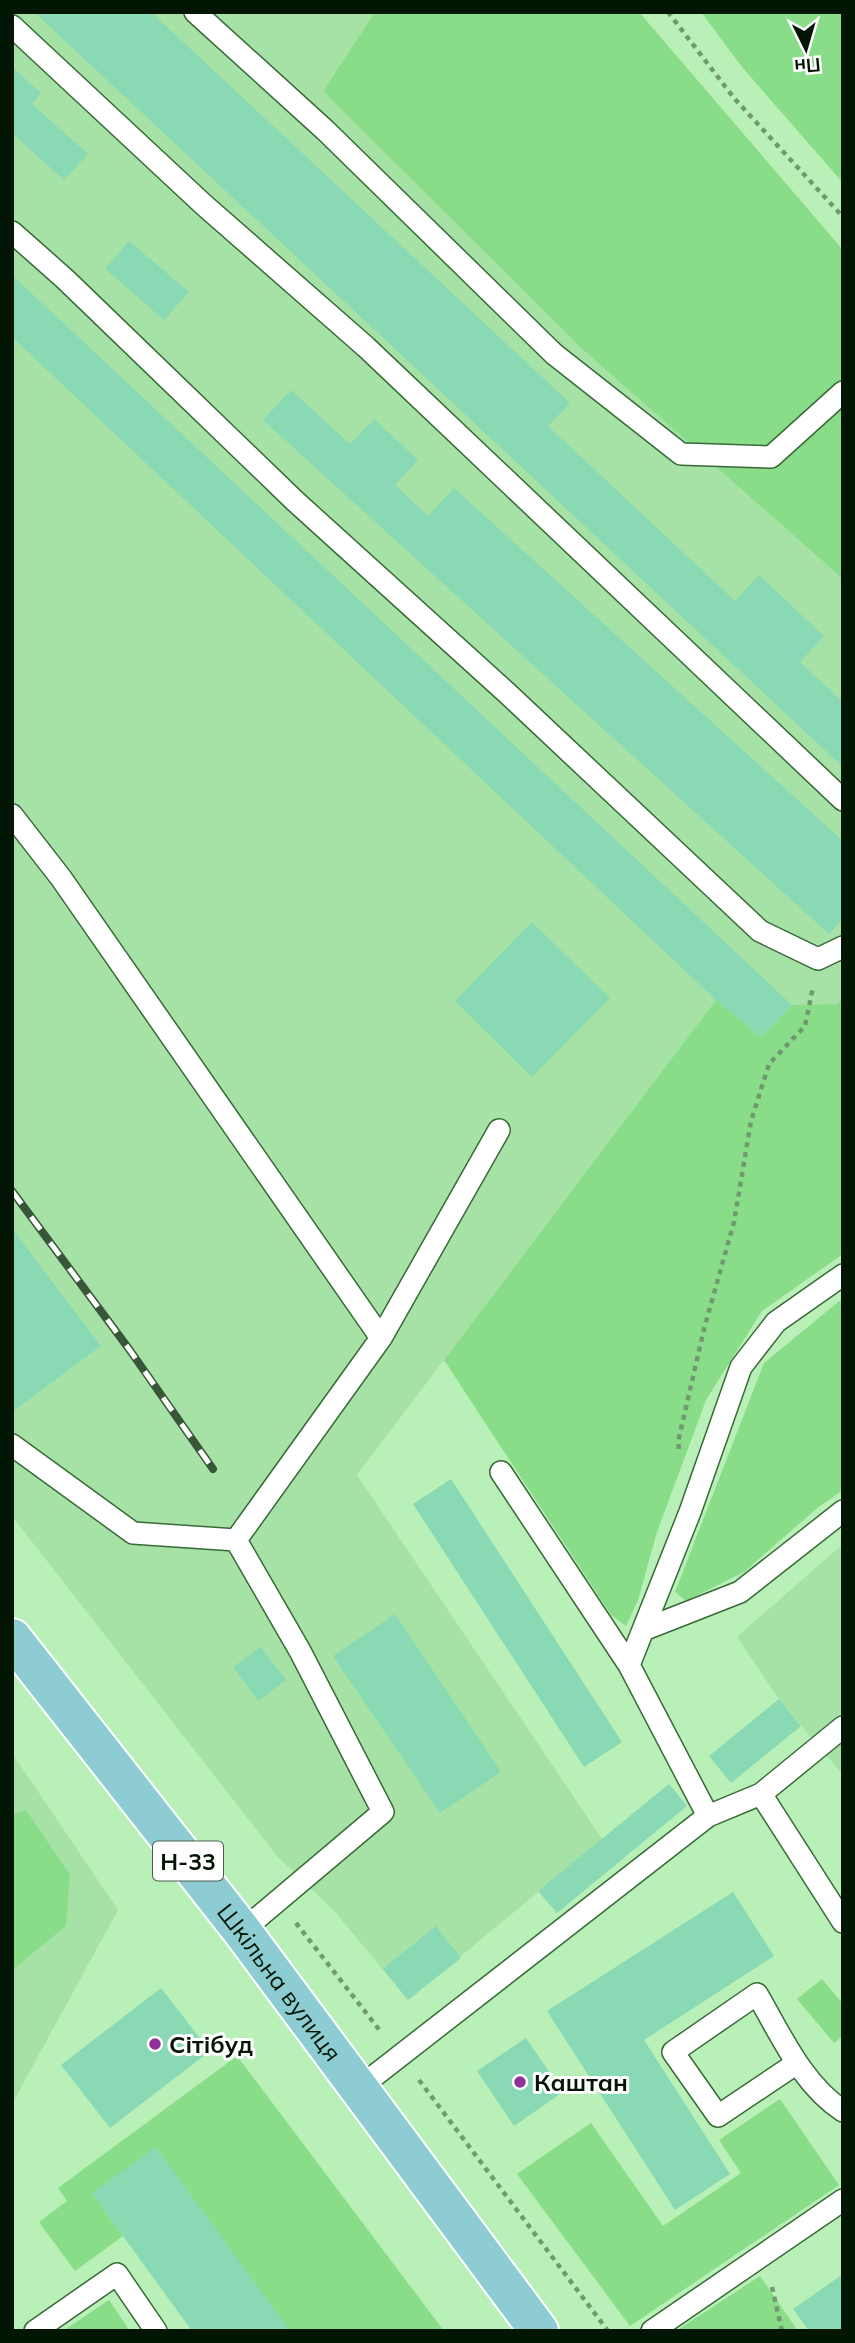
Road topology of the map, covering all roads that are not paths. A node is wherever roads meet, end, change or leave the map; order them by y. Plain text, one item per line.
1 (195, 12) edge
2 (12, 26) edge
3 (12, 232) edge
4 (843, 392) edge
5 (843, 800) edge
6 (12, 815) edge
7 (843, 947) edge
8 (499, 1130) dead end
9 (839, 1283) edge
10 (381, 1338) junction
11 (12, 1445) edge
12 (501, 1472) dead end
13 (843, 1511) edge
14 (236, 1540) junction
15 (643, 1630) junction
16 (12, 1638) edge
17 (629, 1665) junction
18 (843, 1727) edge
19 (761, 1794) junction
20 (708, 1816) junction
21 (843, 1922) edge
22 (242, 1931) junction
23 (797, 2063) junction
24 (360, 2087) junction
25 (843, 2111) edge
26 (843, 2200) edge
27 (35, 2331) edge
28 (156, 2331) edge
29 (539, 2331) edge
30 (652, 2331) edge

1 - 4 lane
2 - 5 lane
3 - 7 lane
6 - 10 lane
8 - 10 lane
9 - 15 lane
10 - 14 lane
11 - 14 lane
12 - 17 lane
13 - 15 lane
14 - 22 lane
15 - 17 lane
16 - 22 main road, Шкільна вулиця / Н-33
17 - 20 lane
18 - 19 lane
19 - 20 lane
19 - 21 lane
20 - 24 lane
22 - 24 main road, Шкільна вулиця / Н-33
23 - 23 lane
23 - 25 lane
24 - 29 main road, Шкільна вулиця / Н-33
26 - 30 lane
27 - 28 lane

